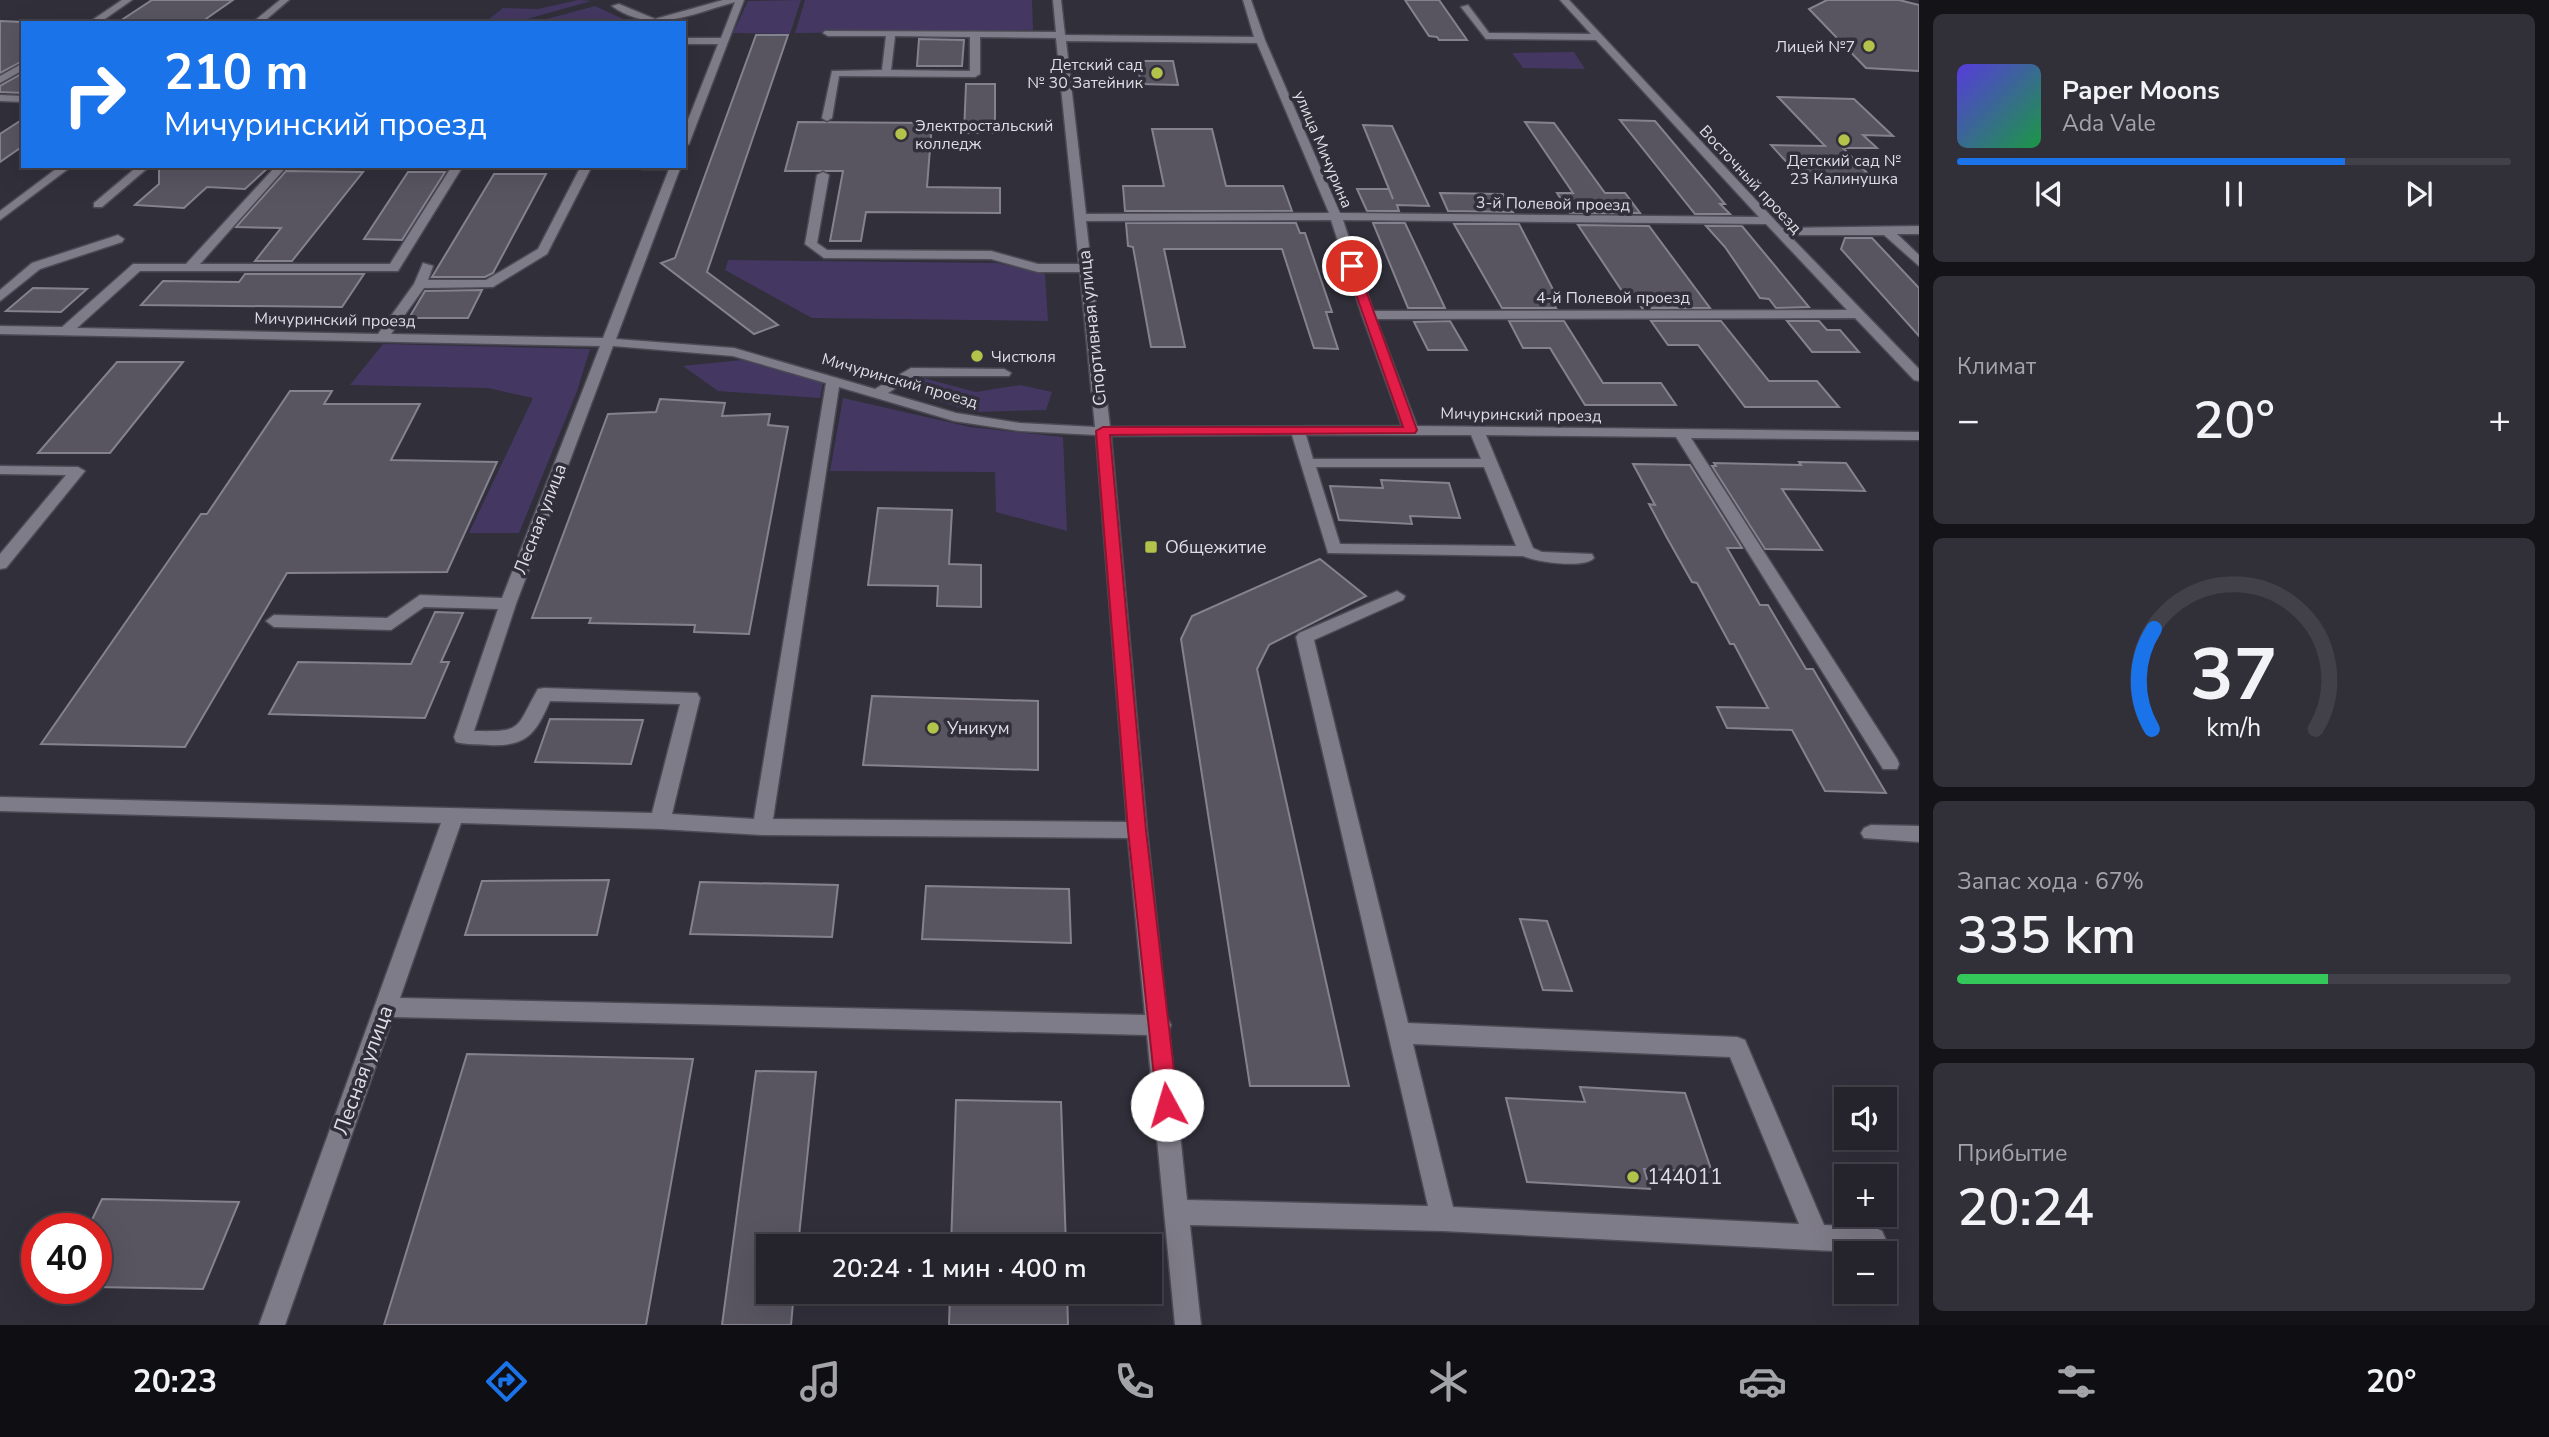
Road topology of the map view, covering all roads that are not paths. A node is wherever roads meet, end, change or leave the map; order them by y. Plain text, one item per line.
1 (128, 0) edge
2 (285, 0) edge
3 (733, 0) edge
4 (740, 0) edge
5 (1057, 0) edge
6 (1247, 0) edge
7 (1563, 0) edge
8 (616, 6) dead end
9 (1465, 7) dead end
10 (95, 21) edge
11 (259, 21) edge
12 (652, 21) edge
13 (658, 21) edge
14 (828, 33) dead end
15 (891, 33) junction
16 (975, 34) junction
17 (1061, 36) junction
18 (1598, 37) junction
19 (1260, 40) junction
20 (686, 41) edge
21 (724, 41) junction
22 (21, 67) edge
23 (886, 73) junction
24 (0, 80) edge
25 (0, 98) edge
26 (18, 99) edge
27 (0, 107) edge
28 (827, 118) dead end
29 (686, 139) edge
30 (64, 168) edge
31 (143, 168) edge
32 (280, 168) edge
33 (457, 168) edge
34 (586, 168) edge
35 (675, 168) edge
36 (823, 175) dead end
37 (98, 205) dead end
38 (1336, 216) junction
39 (0, 217) edge
40 (1080, 218) junction
41 (1769, 221) junction
42 (1887, 230) junction
43 (1919, 230) edge
44 (1779, 232) junction
45 (118, 239) dead end
46 (1919, 262) edge
47 (427, 266) dead end
48 (190, 267) junction
49 (1086, 268) junction
50 (420, 284) junction
51 (0, 298) edge
52 (1858, 314) junction
53 (1368, 315) junction
54 (0, 330) edge
55 (64, 332) junction
56 (381, 338) junction
57 (607, 342) junction
58 (1004, 373) dead end
59 (1919, 377) edge
60 (833, 380) junction
61 (876, 395) junction
62 (1411, 430) junction
63 (1103, 431) junction
64 (1298, 431) junction
65 (1477, 431) junction
66 (1681, 434) junction
67 (1919, 436) edge
68 (1307, 463) junction
69 (1490, 463) junction
70 (0, 470) edge
71 (1526, 551) junction
72 (1586, 558) dead end
73 (0, 564) edge
74 (1396, 596) dead end
75 (508, 604) junction
76 (274, 621) dead end
77 (1890, 764) dead end
78 (0, 804) edge
79 (454, 815) junction
80 (660, 821) junction
81 (762, 827) junction
82 (1137, 830) junction
83 (1871, 833) dead end
84 (1919, 834) edge
85 (386, 1007) junction
86 (1160, 1025) junction
87 (1400, 1033) junction
88 (1178, 1212) junction
89 (1443, 1219) junction
90 (1817, 1238) junction
91 (1874, 1240) dead end
92 (272, 1325) edge
93 (1188, 1325) edge

1 - 10 street
2 - 11 street
3 - 13 street
4 - 21 street
5 - 17 street, Спортивная улица
6 - 19 street, улица Мичурина
7 - 18 street, Восточный проезд
8 - 12 street
9 - 18 street
14 - 15 street
15 - 16 street
15 - 23 street
16 - 17 street
16 - 23 street
17 - 19 street
17 - 40 street, Спортивная улица
18 - 41 street, Восточный проезд
19 - 38 street, улица Мичурина
20 - 21 street
21 - 29 street
22 - 24 street
23 - 28 street
25 - 26 street
26 - 27 street
30 - 39 street
31 - 37 street
32 - 48 street
33 - 48 street
34 - 50 street
35 - 57 street, Лесная улица
36 - 49 street
38 - 40 street, 3-й Полевой проезд
38 - 41 street, 3-й Полевой проезд
38 - 53 street, улица Мичурина
40 - 49 street, Спортивная улица
41 - 44 street, Восточный проезд
42 - 43 street
42 - 44 street
42 - 46 street
44 - 52 street, Восточный проезд
45 - 51 street
47 - 50 street
48 - 55 street
49 - 63 street, Спортивная улица
50 - 56 street
52 - 53 street, 4-й Полевой проезд
52 - 59 street, Восточный проезд
53 - 62 street, улица Мичурина
54 - 55 street, Мичуринский проезд
55 - 56 street, Мичуринский проезд
56 - 57 street, Мичуринский проезд
57 - 60 street, Мичуринский проезд
57 - 75 street, Лесная улица
58 - 61 street
60 - 61 street, Мичуринский проезд
60 - 81 street
61 - 63 street, Мичуринский проезд
62 - 64 street, Мичуринский проезд
62 - 65 street, Мичуринский проезд
63 - 64 street, Мичуринский проезд
63 - 82 street, Спортивная улица
64 - 68 street
65 - 66 street, Мичуринский проезд
65 - 69 street
66 - 67 street, Мичуринский проезд
66 - 77 street
68 - 69 street
68 - 71 street
69 - 71 street
70 - 73 street
71 - 72 street
74 - 87 street
75 - 76 street
75 - 80 street, Лесная улица
78 - 79 street
79 - 80 street
79 - 85 street, Лесная улица
80 - 81 street
81 - 82 street
82 - 86 street, Спортивная улица
83 - 84 street
85 - 86 street
85 - 92 street, Лесная улица
86 - 88 street, Спортивная улица
87 - 89 street
87 - 90 street
88 - 89 street
88 - 93 street, Спортивная улица
89 - 90 street
90 - 91 street

